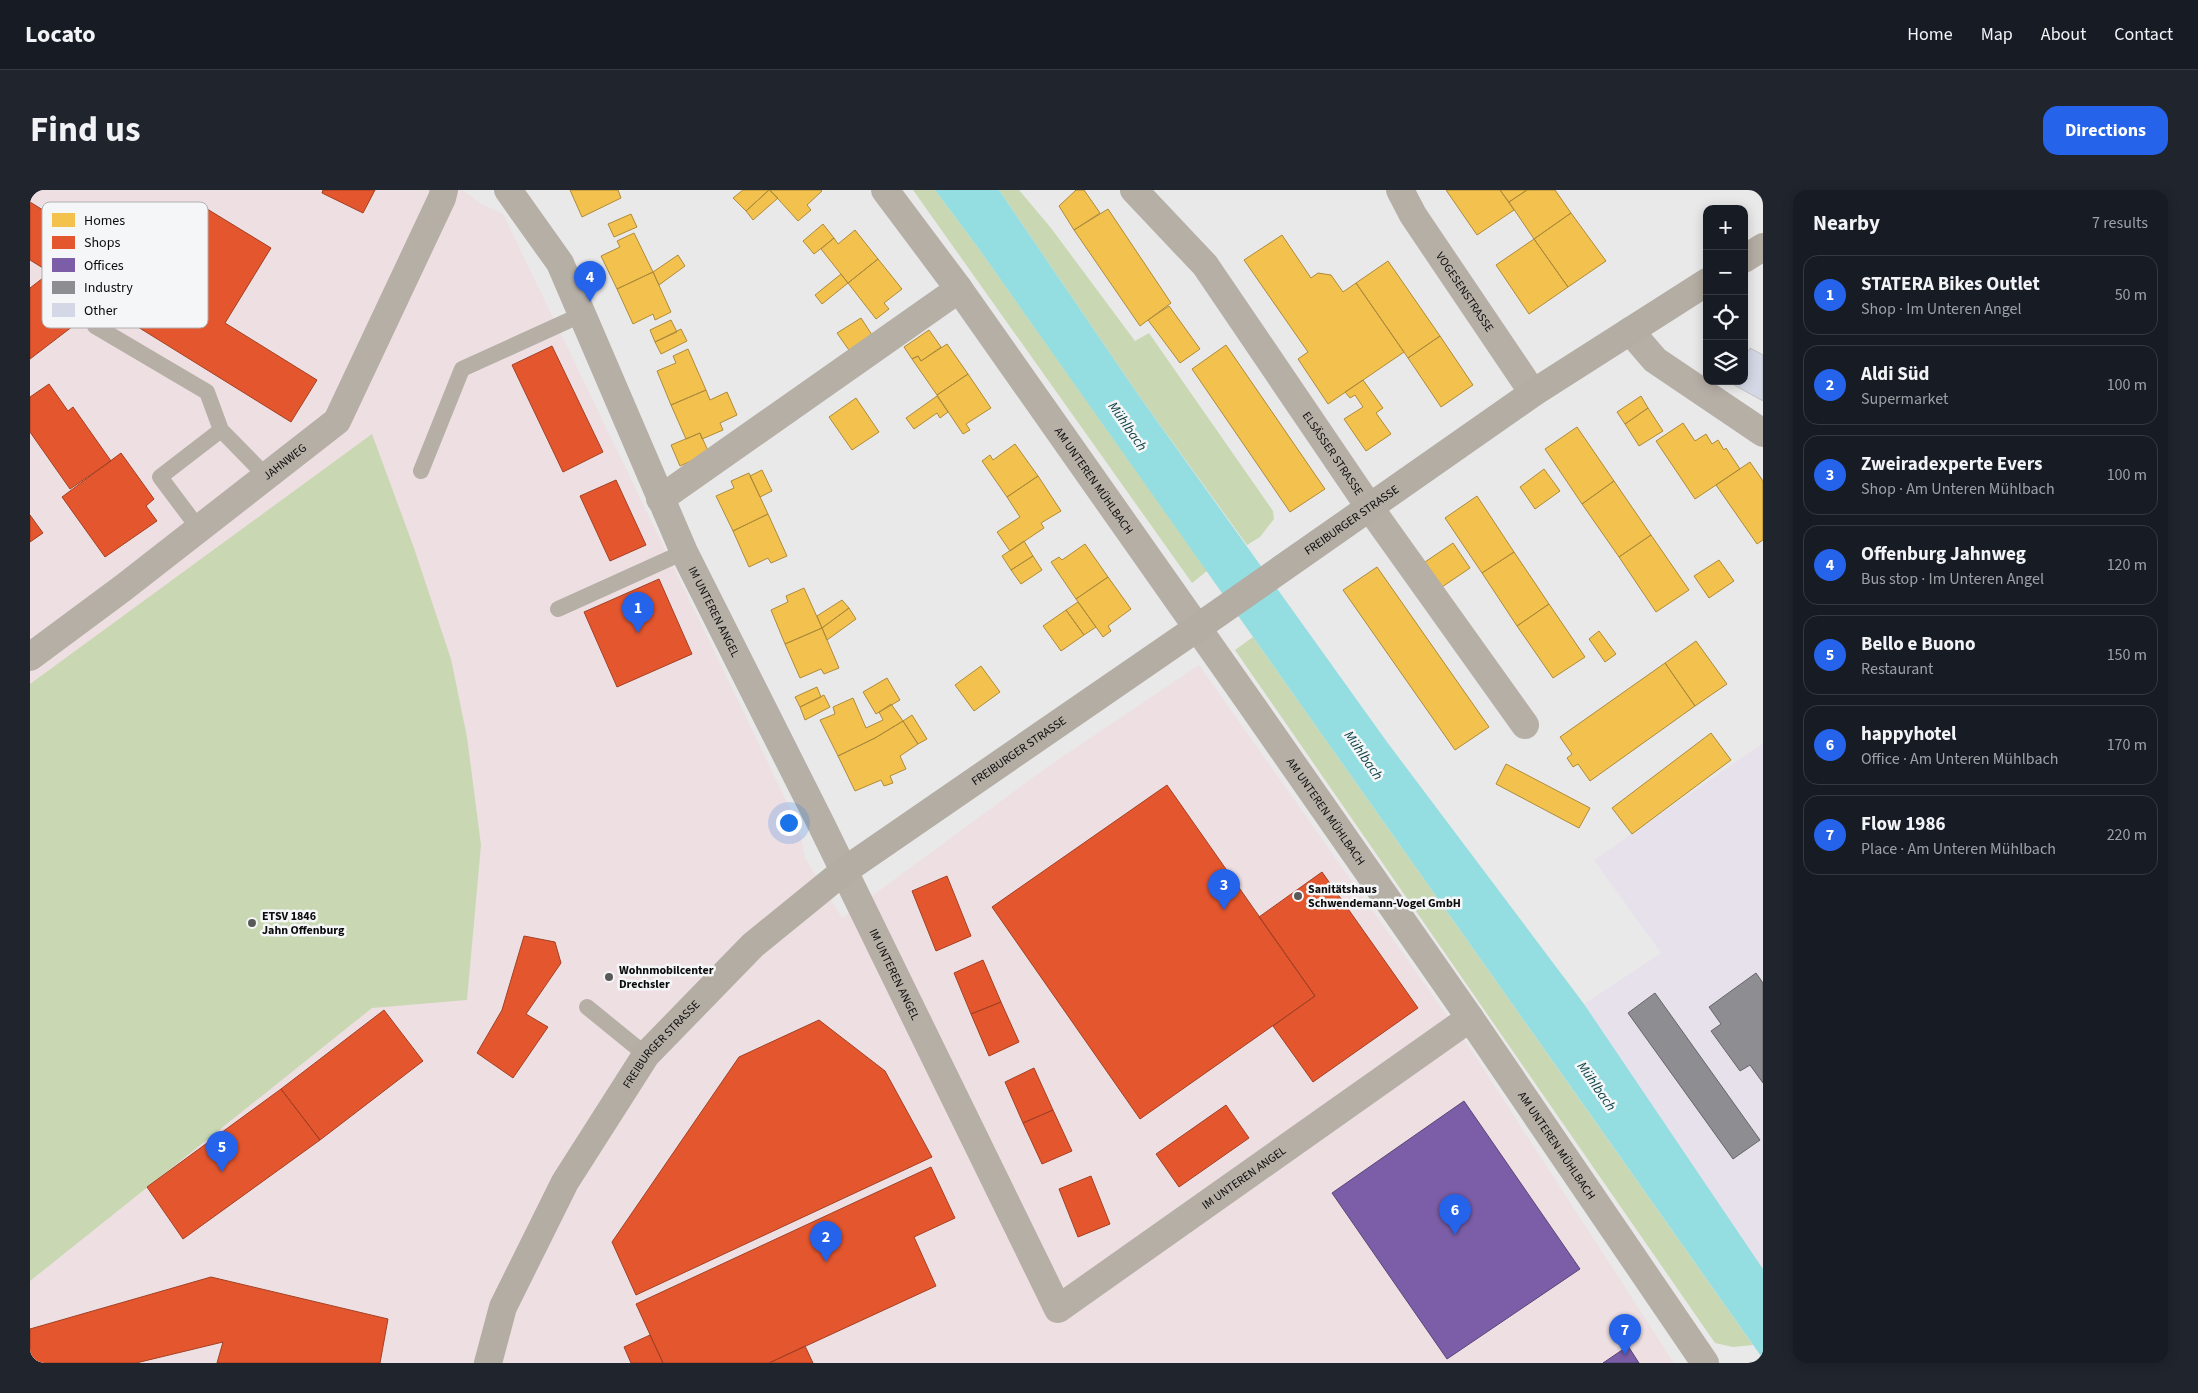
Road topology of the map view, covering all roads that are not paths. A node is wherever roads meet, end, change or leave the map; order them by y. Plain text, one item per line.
1 (444, 190) edge
2 (508, 190) edge
3 (886, 190) edge
4 (1134, 190) edge
5 (1400, 190) edge
6 (1763, 247) edge
7 (1748, 256) edge
8 (1703, 285) edge
9 (959, 290) junction
10 (583, 314) junction
11 (99, 328) edge
12 (1630, 331) junction
13 (1534, 393) junction
14 (221, 430) junction
15 (1763, 433) edge
16 (421, 471) dead end
17 (266, 476) junction
18 (660, 499) junction
19 (1370, 508) junction
20 (199, 529) junction
21 (684, 552) junction
22 (558, 609) dead end
23 (1197, 628) junction
24 (33, 647) edge
25 (1525, 725) dead end
26 (844, 871) junction
27 (587, 1007) dead end
28 (1470, 1018) junction
29 (646, 1056) junction
30 (488, 1363) edge
31 (1705, 1363) edge

1 - 17 street, JAHNWEG
2 - 10 street, IM UNTEREN ANGEL
3 - 9 street, AM UNTEREN MÜHLBACH
4 - 19 street, ELSÄSSER STRASSE
5 - 13 street, VOGESENSTRASSE
6 - 7 main road
8 - 12 main road, FREIBURGER STRASSE
9 - 18 street
9 - 23 street, AM UNTEREN MÜHLBACH
10 - 16 lane
10 - 18 street, IM UNTEREN ANGEL
11 - 14 lane
12 - 13 main road, FREIBURGER STRASSE
12 - 15 street
13 - 19 main road, FREIBURGER STRASSE
14 - 17 lane
14 - 20 lane
17 - 20 street, JAHNWEG
18 - 21 street, IM UNTEREN ANGEL
19 - 23 main road, FREIBURGER STRASSE
19 - 25 street, ELSÄSSER STRASSE
20 - 24 street, JAHNWEG
21 - 22 lane
21 - 26 street, IM UNTEREN ANGEL
23 - 26 main road, FREIBURGER STRASSE
23 - 28 street, AM UNTEREN MÜHLBACH
26 - 28 street, IM UNTEREN ANGEL
26 - 29 main road, FREIBURGER STRASSE
27 - 29 lane
28 - 31 street, AM UNTEREN MÜHLBACH
29 - 30 main road, FREIBURGER STRASSE

